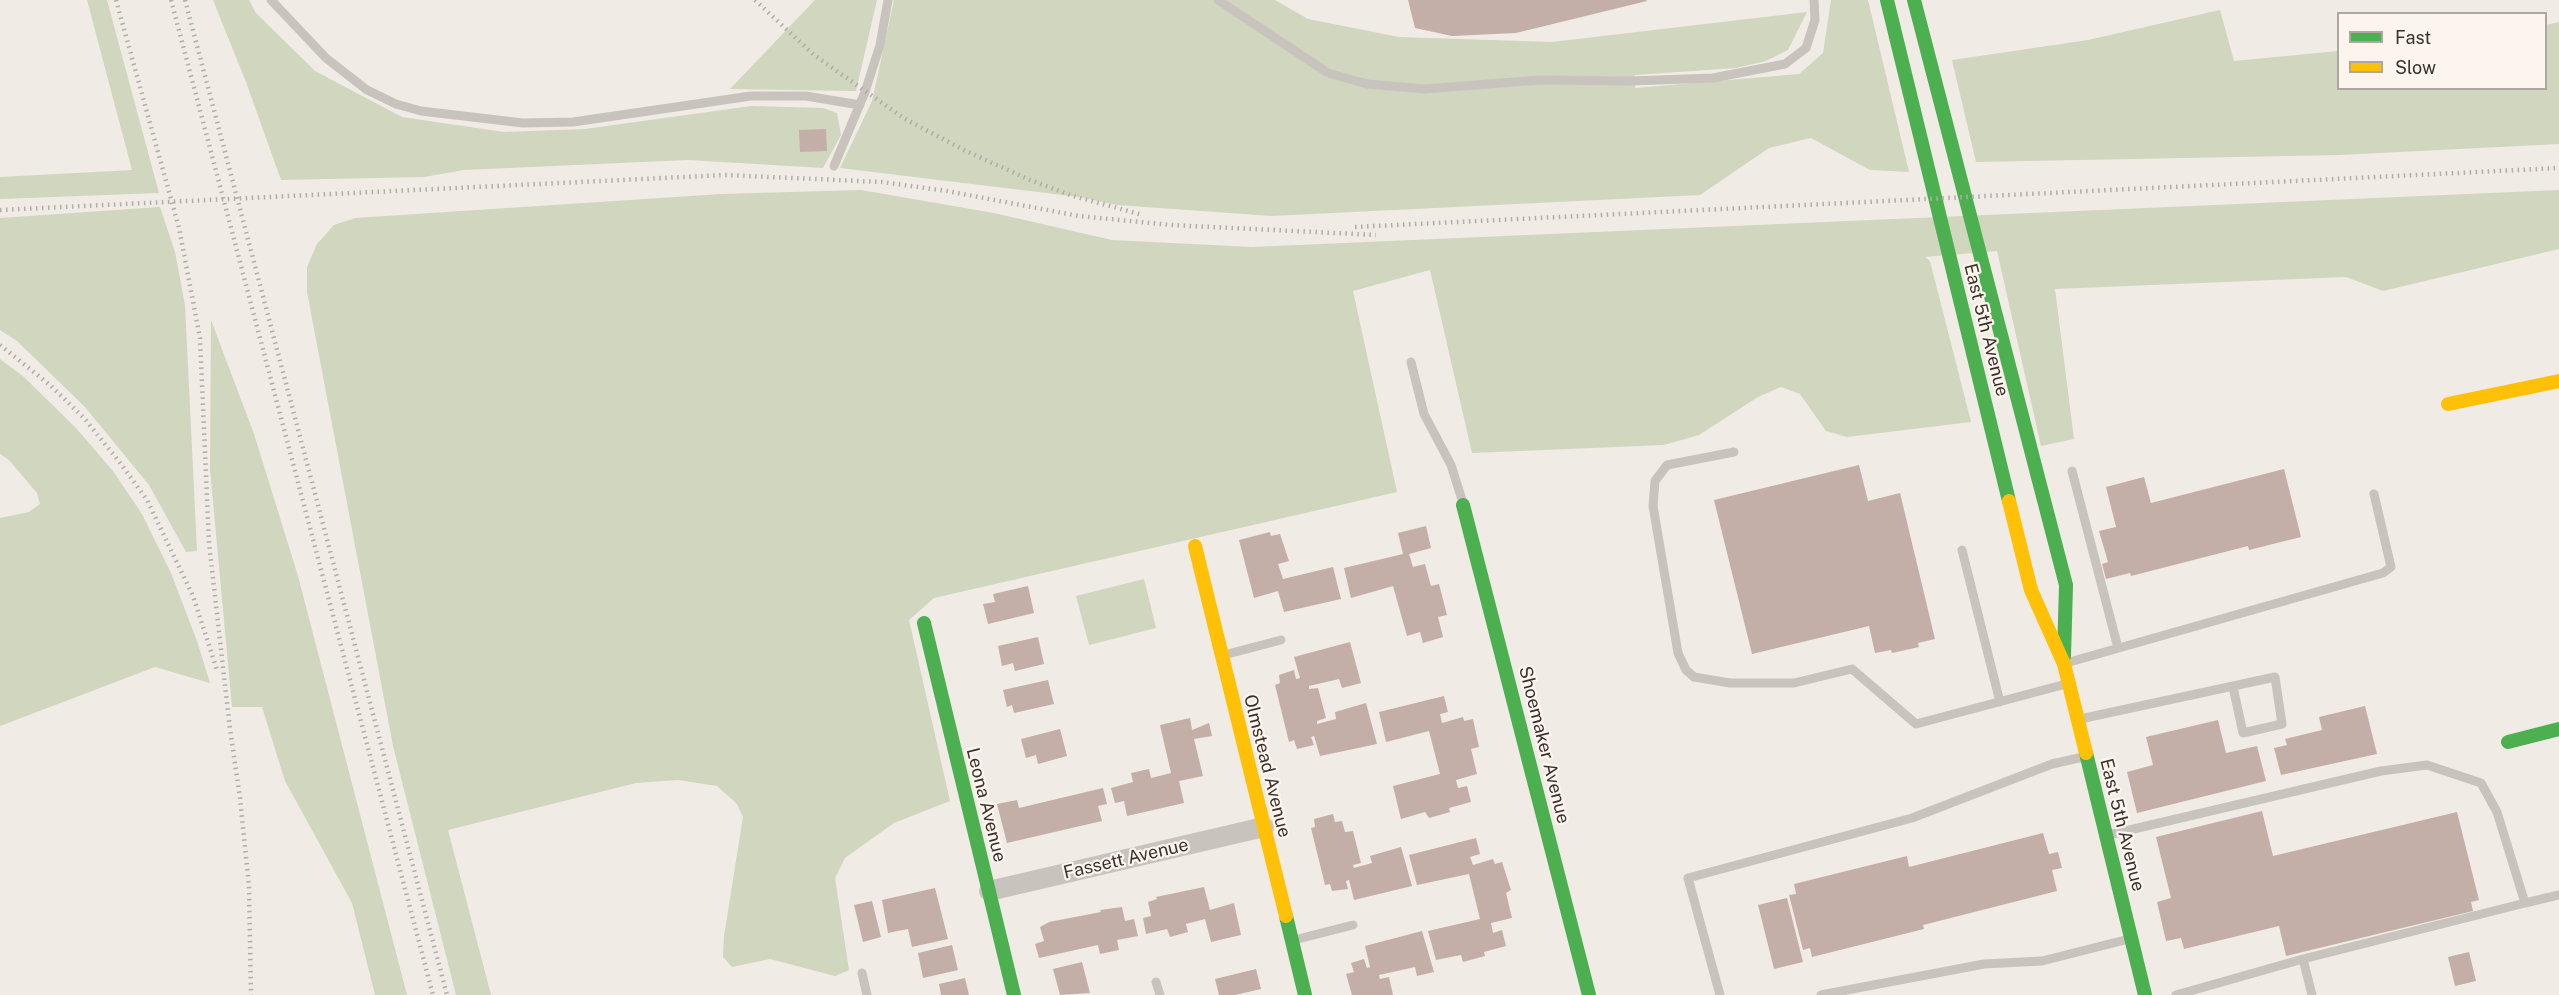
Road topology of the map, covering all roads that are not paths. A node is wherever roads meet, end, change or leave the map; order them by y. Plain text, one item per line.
1 (271, 0) edge
2 (888, 0) edge
3 (1218, 0) edge
4 (1814, 0) edge
5 (1887, 0) edge
6 (1914, 0) edge
7 (860, 105) junction
8 (834, 166) dead end
9 (1411, 362) dead end
10 (2559, 381) edge
11 (2448, 404) dead end
12 (1734, 452) dead end
13 (2072, 471) dead end
14 (2374, 494) dead end
15 (1463, 505) joint
16 (1195, 546) dead end
17 (1962, 550) dead end
18 (924, 623) dead end
19 (1281, 640) dead end
20 (2118, 648) junction
21 (1222, 655) junction
22 (2064, 663) junction
23 (2068, 684) junction
24 (2233, 687) junction
25 (2000, 702) junction
26 (2078, 720) junction
27 (2559, 729) edge
28 (2508, 742) dead end
29 (2086, 756) junction
30 (1264, 826) junction
31 (2106, 836) junction
32 (989, 891) junction
33 (2559, 895) edge
34 (2525, 903) junction
35 (1353, 925) dead end
36 (2131, 939) junction
37 (1292, 940) junction
38 (2303, 959) junction
39 (862, 973) dead end
40 (1156, 982) dead end
41 (867, 995) edge
42 (1014, 995) edge
43 (1160, 995) edge
44 (1305, 995) edge
45 (1589, 995) edge
46 (1720, 995) edge
47 (1821, 995) edge
48 (2145, 995) edge
49 (2176, 995) edge
50 (2312, 995) edge

1 - 7 lane
2 - 7 lane
3 - 4 lane
5 - 22 main road, East 5th Avenue
6 - 22 main road, East 5th Avenue
7 - 8 lane
9 - 15 lane
10 - 11 main road
12 - 25 lane
13 - 20 lane
14 - 20 lane
15 - 45 main road, Shoemaker Avenue
16 - 21 main road, Olmstead Avenue
17 - 25 lane
18 - 32 main road, Leona Avenue
19 - 21 lane
20 - 22 lane
21 - 30 main road, Olmstead Avenue
22 - 23 main road, East 5th Avenue
23 - 25 lane
23 - 26 main road, East 5th Avenue
24 - 24 lane
24 - 26 lane
26 - 29 main road, East 5th Avenue
27 - 28 main road
29 - 31 main road, East 5th Avenue
29 - 46 lane
30 - 32 street, Fassett Avenue
30 - 37 main road, Olmstead Avenue
31 - 34 lane
31 - 36 main road, East 5th Avenue
32 - 42 main road, Leona Avenue
33 - 34 lane
34 - 38 lane
35 - 37 lane
36 - 47 lane
36 - 48 main road, East 5th Avenue
37 - 44 main road, Olmstead Avenue
38 - 49 lane
38 - 50 lane
39 - 41 lane
40 - 43 lane

